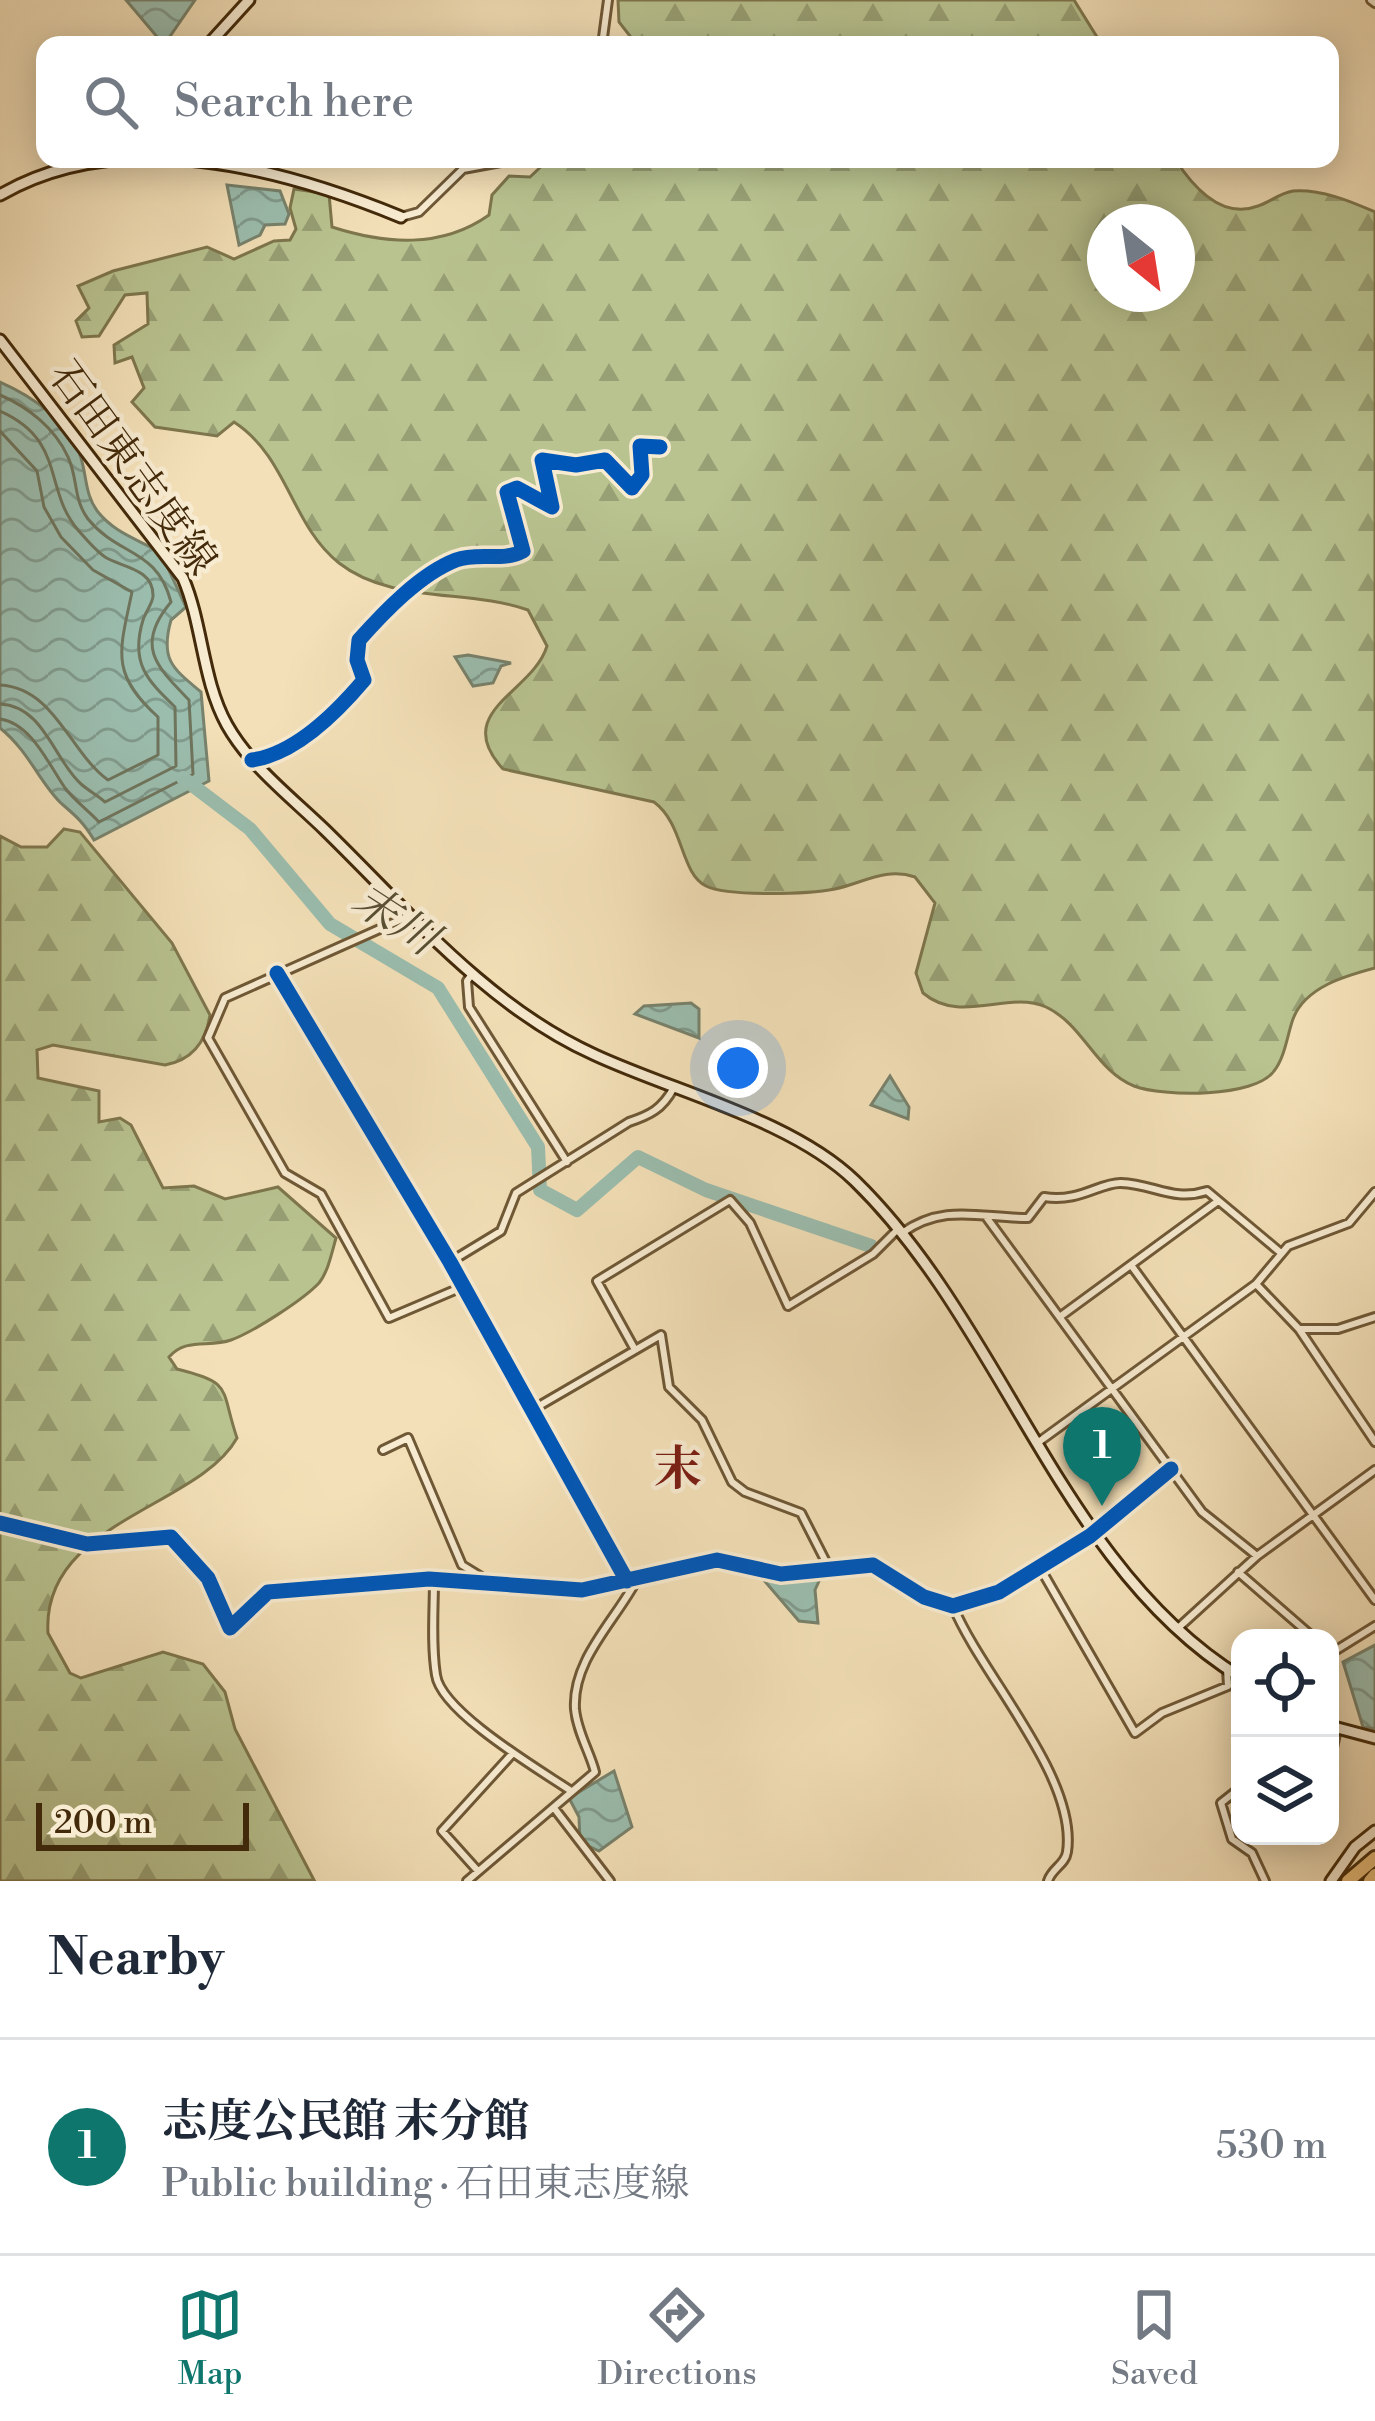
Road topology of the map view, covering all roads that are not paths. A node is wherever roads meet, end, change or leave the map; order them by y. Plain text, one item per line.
1 (249, 0) edge
2 (608, 0) edge
3 (216, 36) edge
4 (603, 36) edge
5 (55, 168) edge
6 (210, 168) edge
7 (468, 168) edge
8 (0, 195) edge
9 (400, 217) joint
10 (0, 340) edge
11 (660, 446) dead end
12 (252, 760) junction
13 (411, 915) junction
14 (277, 973) junction
15 (472, 973) junction
16 (673, 1089) junction
17 (567, 1162) junction
18 (1375, 1192) edge
19 (1218, 1201) junction
20 (987, 1218) junction
21 (900, 1231) junction
22 (1281, 1253) junction
23 (450, 1262) junction
24 (1131, 1265) junction
25 (1256, 1284) junction
26 (461, 1287) junction
27 (1060, 1316) junction
28 (1375, 1317) edge
29 (1299, 1329) junction
30 (1184, 1336) junction
31 (634, 1348) junction
32 (1112, 1389) junction
33 (532, 1410) junction
34 (1040, 1441) junction
35 (1375, 1442) edge
36 (383, 1450) dead end
37 (1171, 1469) junction
38 (1375, 1470) edge
39 (1313, 1515) junction
40 (0, 1523) edge
41 (1096, 1530) junction
42 (1257, 1556) junction
43 (1039, 1566) junction
44 (829, 1568) junction
45 (1238, 1572) junction
46 (434, 1579) junction
47 (631, 1581) junction
48 (491, 1583) junction
49 (1375, 1600) edge
50 (953, 1606) junction
51 (1375, 1626) edge
52 (1304, 1629) edge
53 (1174, 1632) junction
54 (1339, 1648) edge
55 (1228, 1669) junction
56 (1231, 1671) edge
57 (1339, 1729) edge
58 (1375, 1738) edge
59 (513, 1753) junction
60 (571, 1791) junction
61 (1231, 1795) edge
62 (554, 1808) junction
63 (1375, 1832) edge
64 (1231, 1836) edge
65 (1241, 1845) edge
66 (1375, 1861) edge
67 (478, 1870) junction
68 (1369, 1879) edge
69 (467, 1881) edge
70 (610, 1881) edge
71 (1048, 1881) edge
72 (1265, 1881) edge
73 (1331, 1881) edge
74 (1348, 1881) edge

1 - 3 main road
2 - 4 street
5 - 8 main road
6 - 9 main road
7 - 9 street
10 - 12 main road, 石田東志度線
11 - 12 street
12 - 13 main road, 石田東志度線
13 - 14 street
13 - 15 main road, 石田東志度線
14 - 23 street
14 - 26 street
15 - 16 main road, 石田東志度線
15 - 17 street
16 - 17 street
16 - 21 main road, 石田東志度線
17 - 23 street
18 - 22 street
19 - 20 street
19 - 22 street
19 - 24 street
20 - 21 street
20 - 27 street
21 - 31 street
21 - 34 main road, 石田東志度線
22 - 25 street
23 - 26 street
24 - 27 street
24 - 30 street
25 - 29 street
25 - 30 street
26 - 33 street
27 - 32 street
28 - 29 street
29 - 35 street
30 - 32 street
30 - 39 street
31 - 33 street
31 - 44 street
32 - 34 street
32 - 37 street
33 - 47 street
34 - 41 main road, 石田東志度線
36 - 48 street
37 - 41 street
37 - 42 street
38 - 39 street
39 - 42 street
39 - 49 street
40 - 46 street
41 - 43 street
41 - 53 main road, 石田東志度線
42 - 45 street
43 - 50 street
43 - 55 street
44 - 47 street
44 - 50 street
45 - 52 street
45 - 53 street
46 - 48 street
46 - 59 street
47 - 48 street
47 - 60 street
50 - 71 street
51 - 54 street
53 - 55 main road, 石田東志度線
55 - 56 main road, 石田東志度線
57 - 58 main road
59 - 60 street
59 - 67 street
60 - 62 street
61 - 64 street
62 - 67 street
62 - 70 street
63 - 73 main road
65 - 72 street
66 - 68 highway
66 - 74 highway
67 - 69 street

